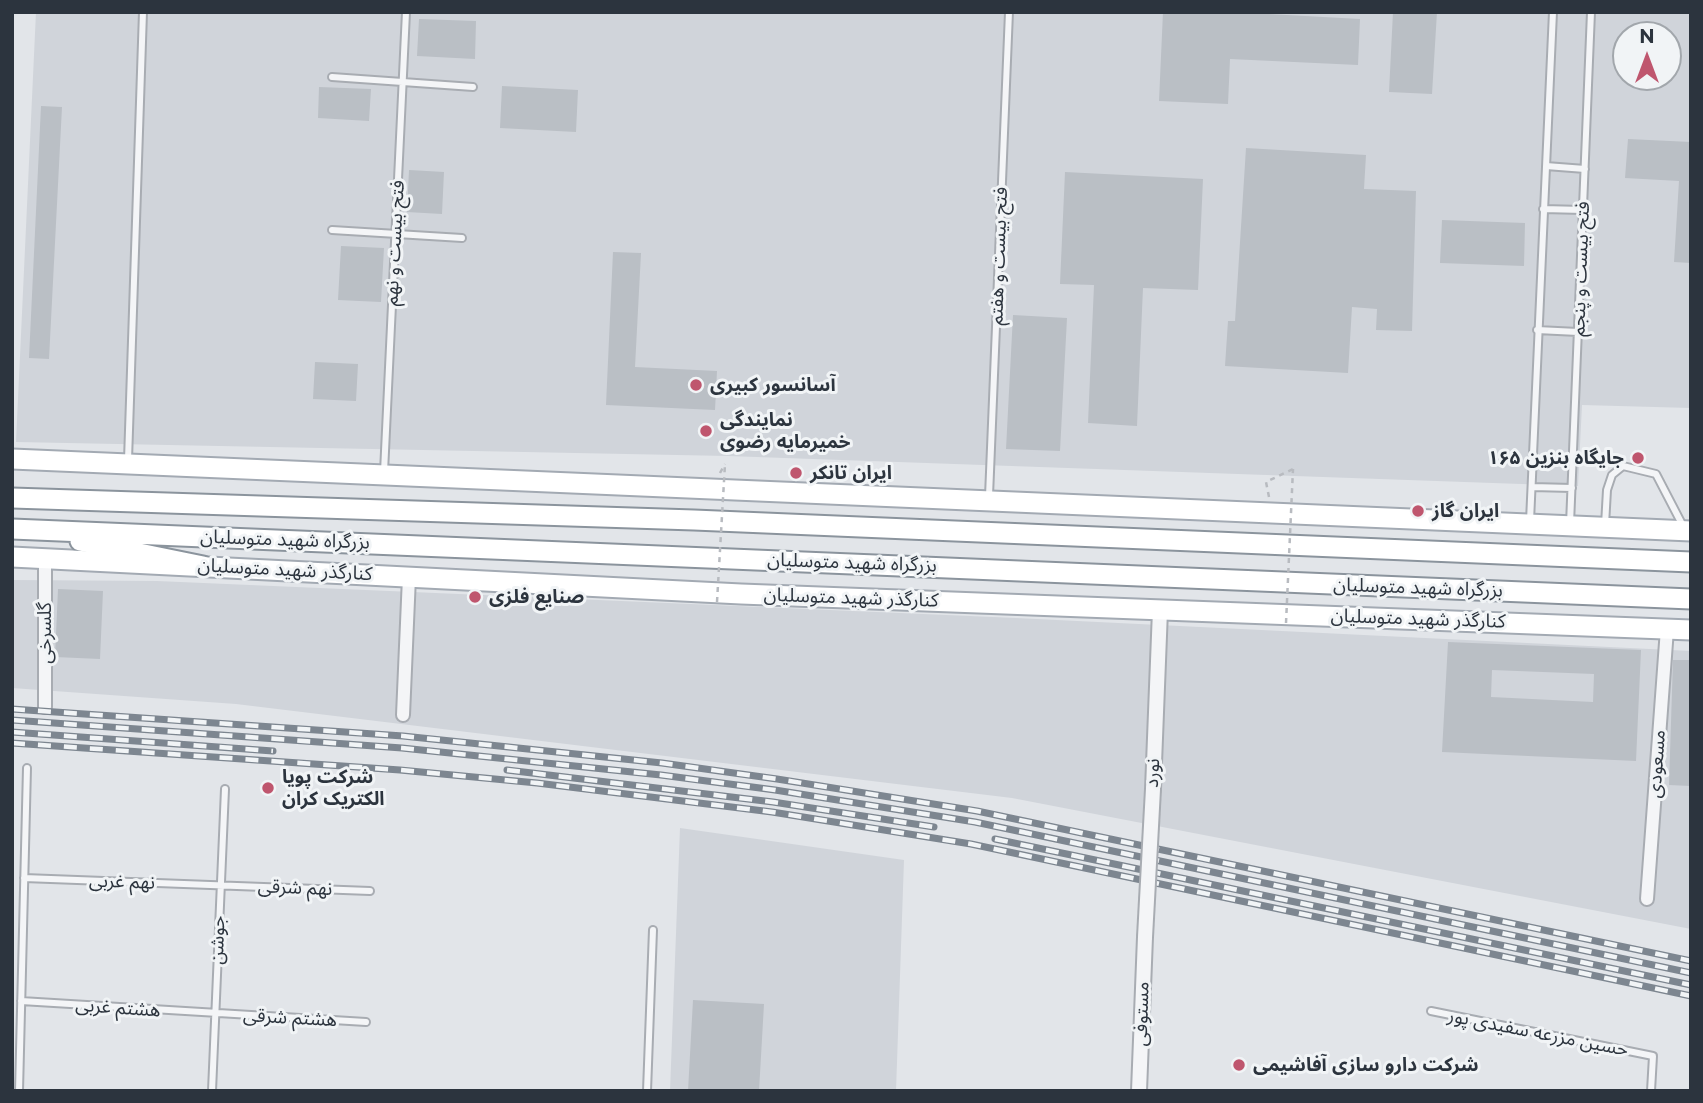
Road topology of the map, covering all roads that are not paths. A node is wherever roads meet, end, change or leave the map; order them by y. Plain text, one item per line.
1 (143, 12) edge
2 (407, 12) edge
3 (1009, 12) edge
4 (1553, 12) edge
5 (1591, 12) edge
6 (332, 77) dead end
7 (403, 80) junction
8 (474, 87) dead end
9 (1546, 166) junction
10 (1585, 169) junction
11 (1543, 209) junction
12 (1583, 210) junction
13 (332, 230) dead end
14 (396, 233) junction
15 (462, 238) dead end
16 (1537, 330) junction
17 (1578, 332) junction
18 (12, 459) edge
19 (128, 462) junction
20 (384, 474) junction
21 (1532, 487) junction
22 (1572, 488) junction
23 (12, 498) edge
24 (989, 500) junction
25 (1529, 524) junction
26 (1570, 526) junction
27 (1605, 527) junction
28 (15, 529) edge
29 (1688, 531) edge
30 (12, 557) edge
31 (45, 558) junction
32 (1691, 562) edge
33 (203, 565) junction
34 (408, 577) junction
35 (1691, 599) edge
36 (1160, 610) junction
37 (1667, 629) junction
38 (1691, 629) edge
39 (45, 707) dead end
40 (403, 715) dead end
41 (27, 768) dead end
42 (225, 789) dead end
43 (24, 878) junction
44 (221, 885) junction
45 (370, 891) dead end
46 (1647, 899) dead end
47 (653, 930) dead end
48 (1145, 937) joint
49 (21, 1001) junction
50 (1432, 1012) dead end
51 (215, 1014) junction
52 (366, 1022) dead end
53 (19, 1091) edge
54 (212, 1091) edge
55 (647, 1091) edge
56 (1139, 1091) edge
57 (1651, 1091) edge

1 - 19 lane
2 - 7 lane, فتح بیست و نهم
3 - 24 lane, فتح بیست و هفتم
4 - 9 lane, فتح بیست و پنجم
5 - 10 lane, فتح بیست و پنجم
6 - 7 lane
7 - 8 lane
7 - 14 lane, فتح بیست و نهم
9 - 10 lane
9 - 11 lane, فتح بیست و پنجم
10 - 12 lane, فتح بیست و پنجم
11 - 12 lane
11 - 16 lane, فتح بیست و پنجم
12 - 17 lane, فتح بیست و پنجم
13 - 14 lane
14 - 15 lane
14 - 20 lane, فتح بیست و نهم
16 - 17 lane
16 - 21 lane, فتح بیست و پنجم
17 - 22 lane, فتح بیست و پنجم
18 - 19 main road
19 - 20 main road
20 - 24 main road
21 - 22 lane
21 - 25 lane, فتح بیست و پنجم
22 - 26 lane, فتح بیست و پنجم
23 - 32 main road, بزرگراه شهید متوسلیان
24 - 25 main road
25 - 26 main road
26 - 27 main road
27 - 29 main road
27 - 29 lane
28 - 33 main road
28 - 35 main road, بزرگراه شهید متوسلیان
30 - 31 main road, کنارگذر شهید متوسلیان
31 - 33 main road, کنارگذر شهید متوسلیان
31 - 39 street, گلسرخی
33 - 34 main road, کنارگذر شهید متوسلیان
34 - 36 main road, کنارگذر شهید متوسلیان
34 - 40 street
36 - 37 main road, کنارگذر شهید متوسلیان
36 - 48 street, نورد, bridge
37 - 38 main road, کنارگذر شهید متوسلیان
37 - 46 street, مسعودی
41 - 43 lane
42 - 44 lane, جوشن
43 - 44 lane, نهم غربی
43 - 49 lane
44 - 45 lane, نهم شرقی
44 - 51 lane, جوشن
47 - 55 lane
48 - 56 street, مستوفی
49 - 51 lane, هشتم غربی
49 - 53 lane
50 - 57 lane, حسین مزرعه سفیدی پور
51 - 52 lane, هشتم شرقی
51 - 54 lane, جوشن

